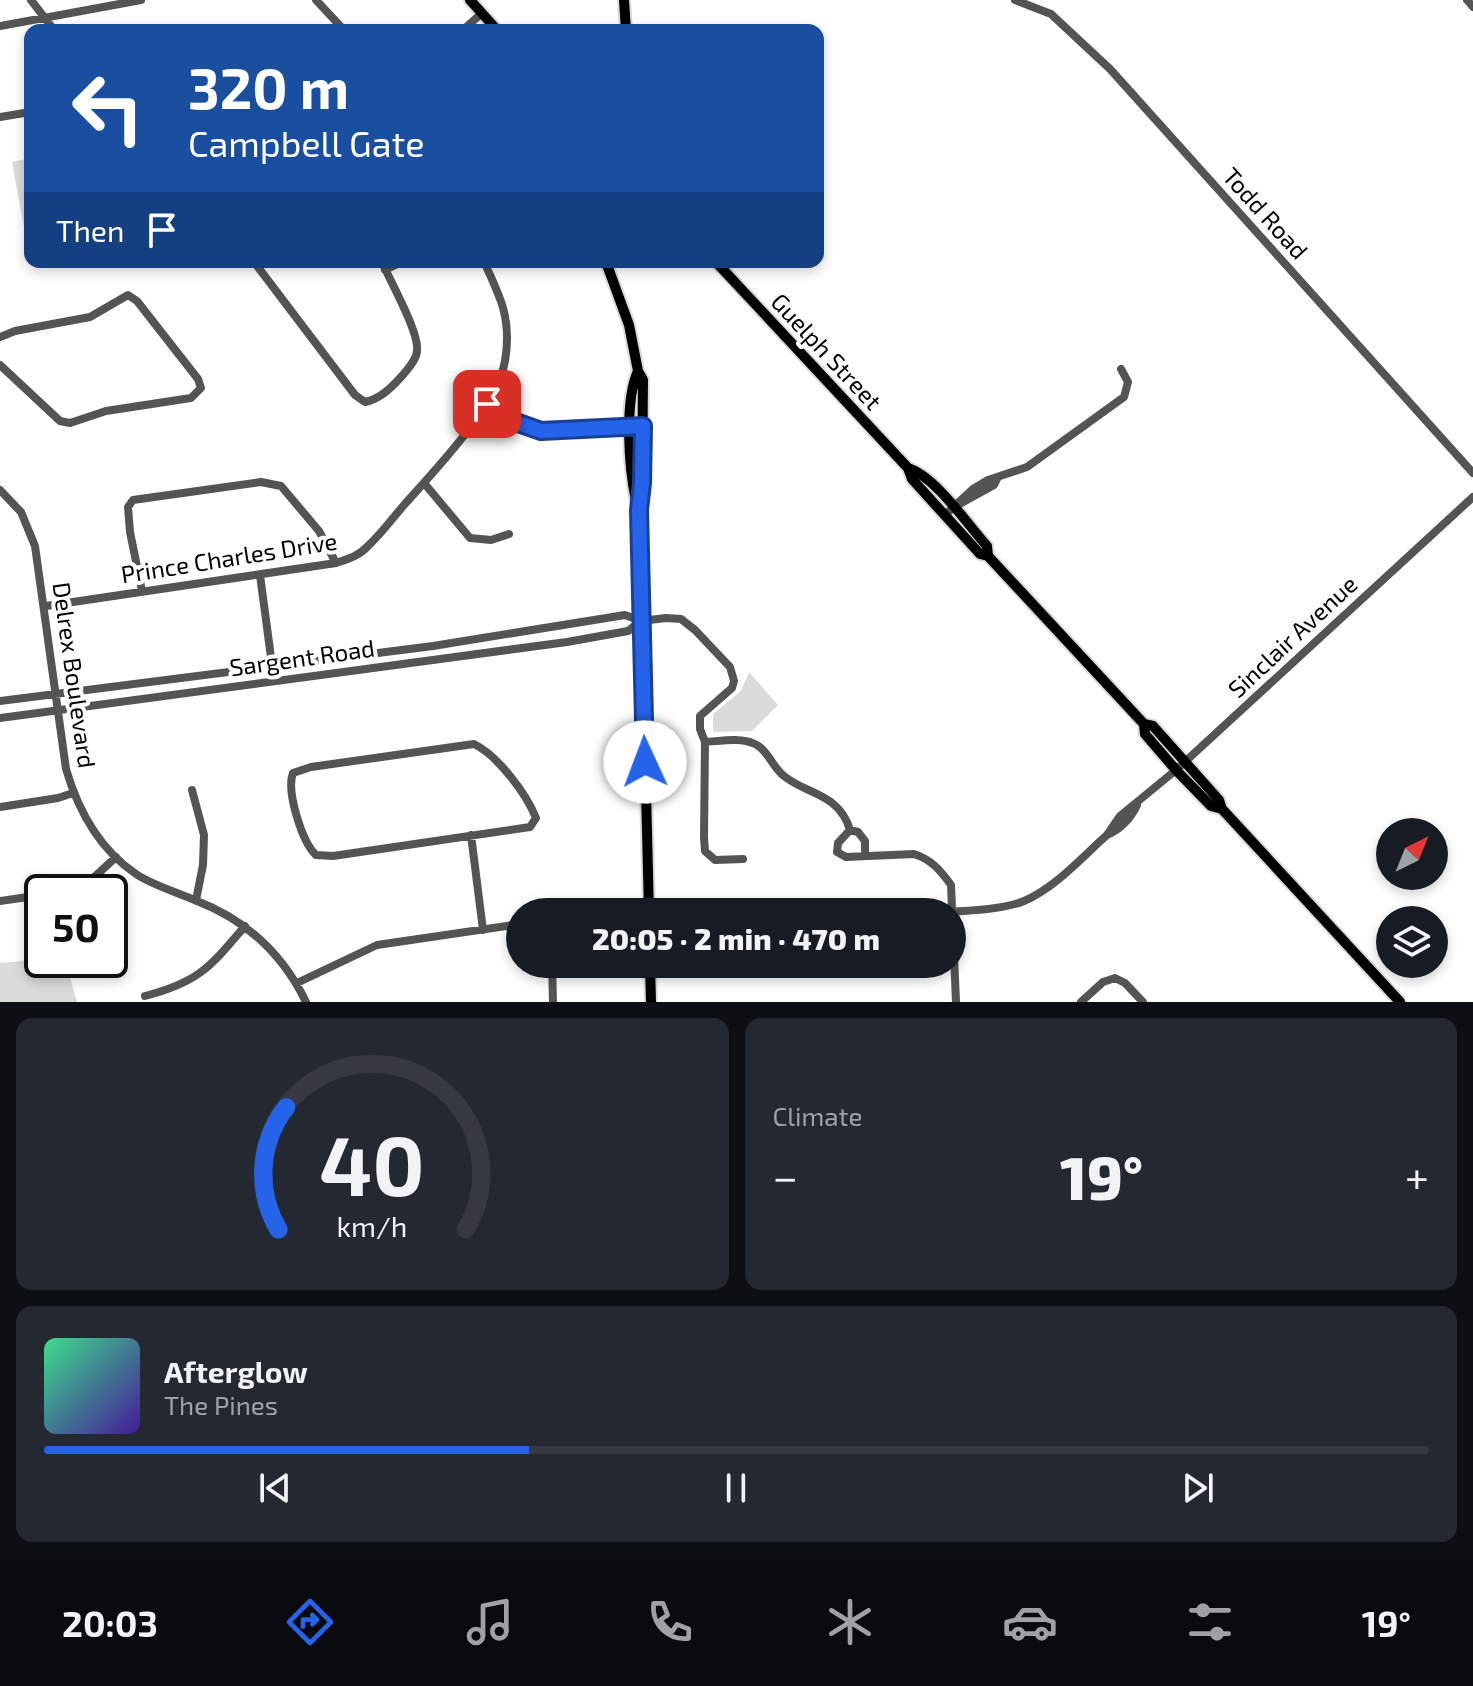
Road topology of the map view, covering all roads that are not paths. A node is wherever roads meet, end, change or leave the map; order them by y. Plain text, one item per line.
1 (31, 0) edge
2 (141, 0) edge
3 (316, 0) edge
4 (470, 0) edge
5 (624, 0) edge
6 (1015, 0) edge
7 (1467, 0) edge
8 (1473, 7) edge
9 (482, 13) junction
10 (45, 18) junction
11 (50, 24) edge
12 (338, 24) edge
13 (470, 24) edge
14 (492, 24) edge
15 (626, 24) edge
16 (0, 26) edge
17 (24, 113) edge
18 (0, 117) edge
19 (259, 268) edge
20 (384, 268) edge
21 (487, 268) edge
22 (608, 268) edge
23 (722, 268) edge
24 (0, 337) edge
25 (0, 365) edge
26 (1121, 369) dead end
27 (638, 371) junction
28 (487, 404) junction
29 (643, 426) junction
30 (630, 427) junction
31 (1473, 473) edge
32 (424, 483) junction
33 (0, 490) edge
34 (1473, 497) edge
35 (639, 510) junction
36 (949, 511) junction
37 (509, 534) dead end
38 (336, 563) junction
39 (260, 575) junction
40 (142, 591) junction
41 (46, 606) junction
42 (641, 621) junction
43 (564, 627) junction
44 (567, 642) junction
45 (433, 646) junction
46 (436, 659) junction
47 (272, 667) junction
48 (170, 679) junction
49 (274, 680) junction
50 (57, 694) junction
51 (174, 694) junction
52 (0, 701) edge
53 (58, 710) junction
54 (0, 718) edge
55 (1144, 724) junction
56 (705, 742) junction
57 (1185, 761) junction
58 (1176, 770) junction
59 (192, 790) dead end
60 (73, 793) junction
61 (0, 807) edge
62 (1222, 809) junction
63 (850, 830) junction
64 (471, 835) junction
65 (865, 856) junction
66 (116, 857) junction
67 (743, 859) dead end
68 (98, 874) edge
69 (24, 898) edge
70 (649, 898) edge
71 (952, 898) edge
72 (196, 900) junction
73 (0, 901) edge
74 (966, 909) edge
75 (245, 926) junction
76 (506, 926) edge
77 (483, 930) junction
78 (552, 978) edge
79 (650, 978) edge
80 (955, 978) edge
81 (297, 983) junction
82 (145, 996) dead end
83 (306, 1002) edge
84 (553, 1002) edge
85 (651, 1002) edge
86 (956, 1002) edge
87 (1081, 1002) edge
88 (1143, 1002) edge
89 (1400, 1002) edge

1 - 10 street
2 - 10 street
3 - 12 street
4 - 9 main road
5 - 15 main road
6 - 31 street, Todd Road
7 - 8 street
9 - 13 street
9 - 14 main road
10 - 11 street
10 - 16 street
17 - 18 street
19 - 20 street
21 - 28 street, Prince Charles Drive
22 - 27 main road
23 - 36 main road, Guelph Street
24 - 25 street
26 - 36 street
27 - 29 main road
27 - 30 main road
28 - 30 street
28 - 32 street, Prince Charles Drive
29 - 30 street
29 - 35 main road
30 - 35 main road
32 - 37 street
32 - 38 street, Prince Charles Drive
33 - 41 street, Delrex Boulevard
34 - 57 street, Sinclair Avenue
35 - 42 main road
36 - 55 main road, Guelph Street
38 - 39 street, Prince Charles Drive
38 - 40 street
39 - 40 street, Prince Charles Drive
39 - 47 street
40 - 41 street, Prince Charles Drive
41 - 50 street, Delrex Boulevard
42 - 43 street, Sargent Road
42 - 44 street, Sargent Road
42 - 56 street
42 - 70 main road
43 - 44 street
43 - 45 street, Sargent Road
44 - 46 street, Sargent Road
45 - 46 street
45 - 47 street, Sargent Road
46 - 49 street, Sargent Road
47 - 48 street, Sargent Road
47 - 49 street
48 - 50 street, Sargent Road
48 - 51 street
49 - 51 street, Sargent Road
50 - 52 street, Sargent Road
50 - 53 street, Delrex Boulevard
51 - 53 street, Sargent Road
53 - 54 street, Sargent Road
53 - 60 street, Delrex Boulevard
55 - 57 main road, Guelph Street
55 - 58 main road, Guelph Street
56 - 63 street
56 - 67 street
57 - 58 street, Sinclair Avenue
57 - 62 main road, Guelph Street
58 - 62 main road, Guelph Street
58 - 74 street, Sinclair Avenue
59 - 72 street
60 - 61 street
60 - 66 street, Delrex Boulevard
62 - 89 main road, Guelph Street
63 - 65 street
63 - 65 street
64 - 64 street
64 - 77 street
65 - 71 street
66 - 68 street
66 - 72 street, Delrex Boulevard
69 - 73 street
72 - 75 street, Delrex Boulevard
75 - 81 street, Delrex Boulevard
75 - 82 street
76 - 77 street
77 - 81 street
78 - 84 street
79 - 85 main road
80 - 86 street
81 - 83 street, Delrex Boulevard
87 - 88 street

